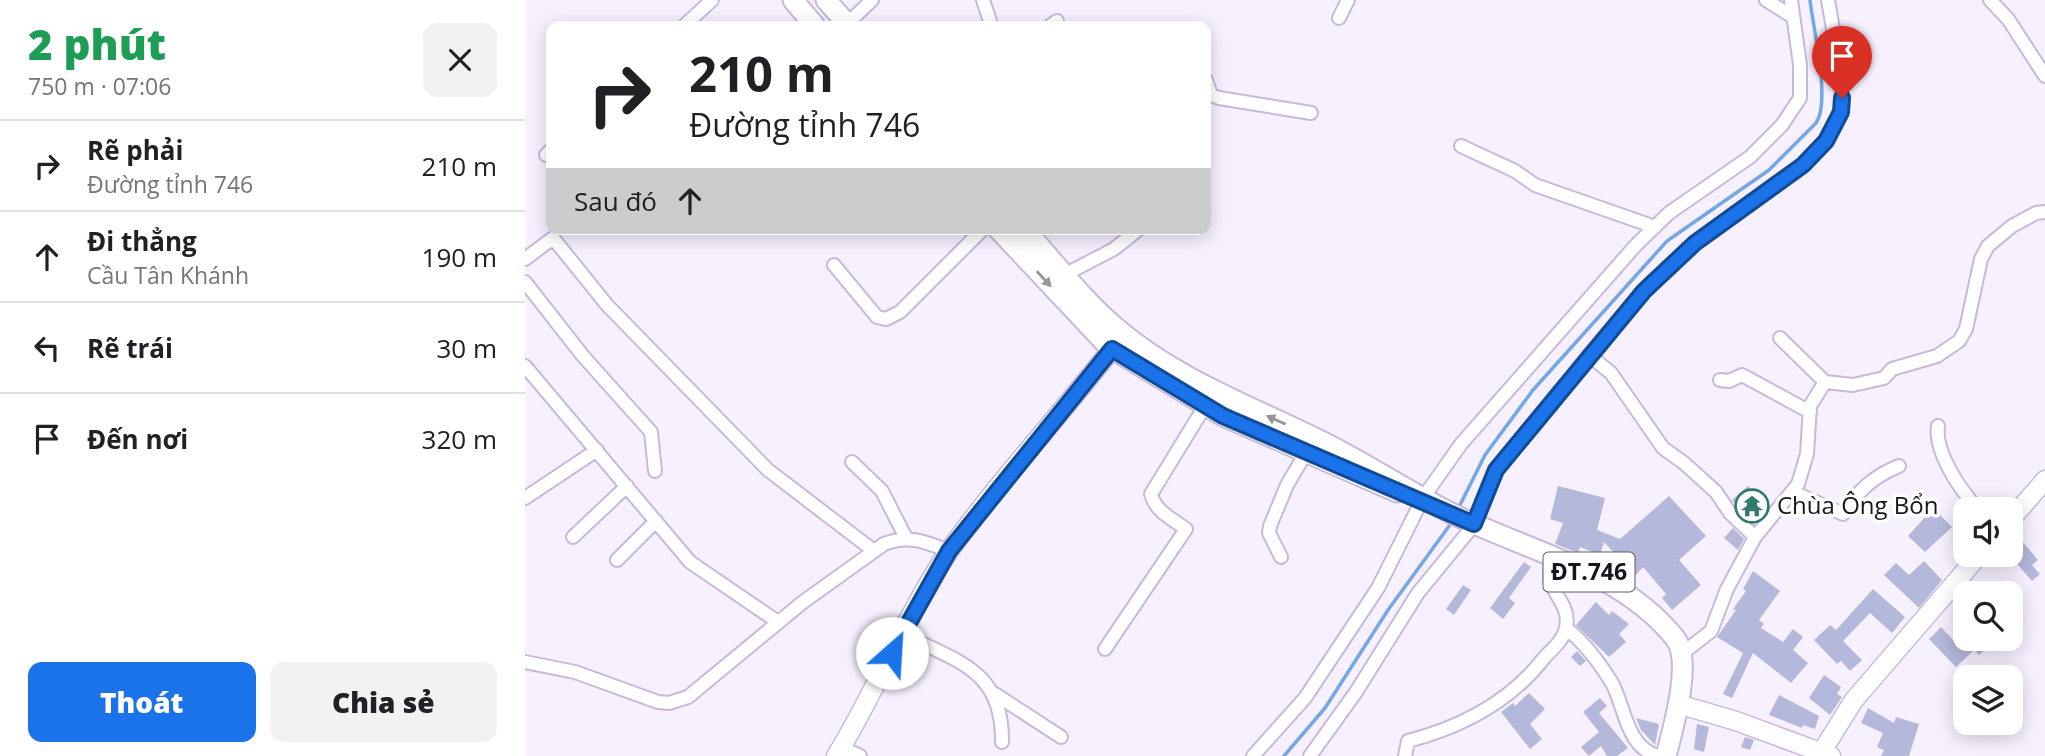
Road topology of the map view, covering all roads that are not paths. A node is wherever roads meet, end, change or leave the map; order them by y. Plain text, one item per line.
1 (712, 0) edge
2 (793, 0) edge
3 (827, 0) edge
4 (872, 0) edge
5 (983, 0) edge
6 (1348, 0) edge
7 (1766, 0) edge
8 (1791, 0) edge
9 (1828, 0) edge
10 (1990, 0) edge
11 (1793, 17) junction
12 (1339, 18) dead end
13 (689, 21) edge
14 (811, 21) edge
15 (845, 21) edge
16 (852, 21) edge
17 (990, 21) edge
18 (2045, 76) edge
19 (1211, 95) edge
20 (1311, 113) dead end
21 (1461, 146) dead end
22 (2045, 212) edge
23 (1655, 227) junction
24 (977, 235) edge
25 (1004, 235) edge
26 (1029, 235) edge
27 (1132, 235) edge
28 (525, 259) edge
29 (834, 265) dead end
30 (1066, 275) junction
31 (525, 282) edge
32 (1780, 338) dead end
33 (1118, 341) junction
34 (1589, 355) junction
35 (525, 366) edge
36 (1720, 380) dead end
37 (1825, 382) junction
38 (1205, 406) junction
39 (1810, 412) junction
40 (1938, 426) dead end
41 (597, 450) junction
42 (1307, 451) junction
43 (852, 462) dead end
44 (1899, 466) dead end
45 (655, 471) dead end
46 (2045, 482) edge
47 (628, 486) junction
48 (1793, 492) junction
49 (1969, 497) edge
50 (525, 498) edge
51 (1422, 499) junction
52 (2023, 506) edge
53 (656, 521) junction
54 (1474, 524) junction
55 (573, 537) dead end
56 (1755, 537) junction
57 (906, 538) junction
58 (874, 551) junction
59 (949, 551) junction
60 (1554, 556) junction
61 (1281, 557) dead end
62 (617, 560) dead end
63 (1969, 567) edge
64 (778, 622) junction
65 (1566, 628) junction
66 (901, 633) junction
67 (1105, 649) dead end
68 (1683, 653) junction
69 (525, 662) edge
70 (995, 694) junction
71 (1678, 704) junction
72 (1061, 737) dead end
73 (1002, 743) dead end
74 (839, 752) edge
75 (1824, 755) edge
76 (860, 756) edge
77 (1253, 756) edge
78 (1310, 756) edge
79 (1405, 756) edge
80 (1657, 756) edge
81 (1666, 756) edge

1 - 13 street
2 - 14 main road
3 - 15 main road
4 - 16 street
5 - 17 street
6 - 12 street
7 - 11 street
8 - 11 street
9 - 34 street
10 - 18 street
11 - 23 street
19 - 20 street
21 - 23 street
22 - 37 street
23 - 51 street
24 - 29 street
25 -> 33 main road, ĐT.746
26 - 30 main road, ĐT.746
27 - 30 street
28 - 58 street
30 - 33 main road, ĐT.746
31 - 45 street
32 - 37 street
33 - 38 main road, ĐT.746
51 -> 33 main road, ĐT.746
33 - 59 street
34 - 54 street
34 - 56 street
35 - 41 street
36 - 39 street
37 - 39 street
38 - 42 main road, ĐT.746
38 - 67 street
39 - 48 street
40 - 49 street
41 - 47 street
41 - 50 street
42 - 51 main road, ĐT.746
42 - 61 street
43 - 57 street
44 - 48 street
46 - 52 street
47 - 53 street
47 - 55 street
48 - 56 street
51 - 54 main road, ĐT.746
51 - 77 street
53 - 62 street
53 - 64 street
54 - 60 main road, ĐT.746
54 - 78 street
56 - 68 street
57 - 58 street
57 - 59 street
58 - 64 street
59 - 66 street
60 - 65 street
60 - 68 main road, ĐT.746
63 - 75 street
64 - 69 street
65 - 79 street
65 - 80 street
66 - 70 street
66 - 74 street
68 - 71 main road
70 - 72 street
70 - 73 street
71 - 75 street
71 - 81 main road
74 - 76 street

